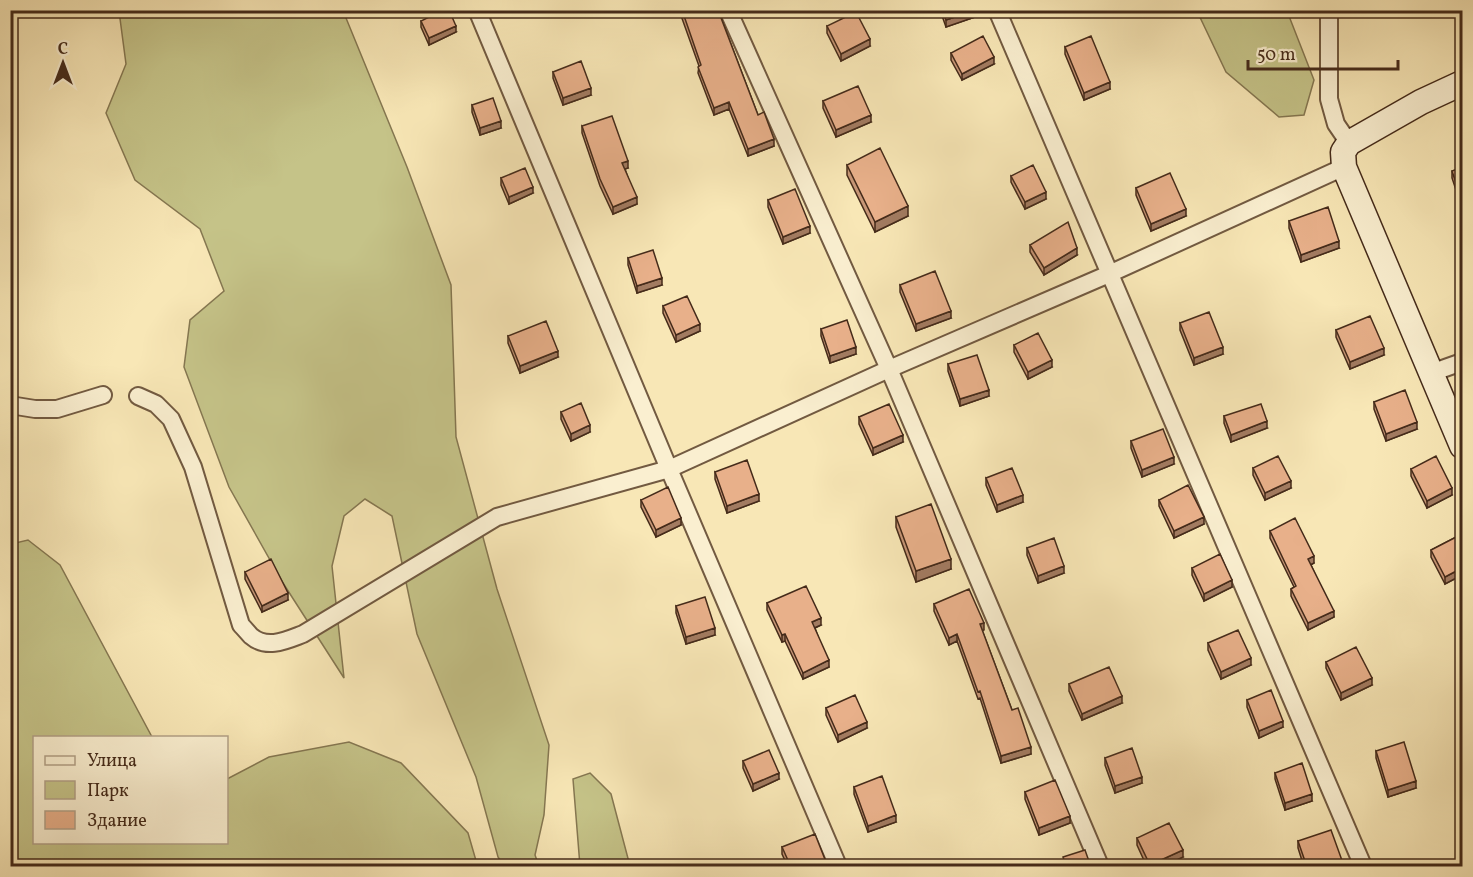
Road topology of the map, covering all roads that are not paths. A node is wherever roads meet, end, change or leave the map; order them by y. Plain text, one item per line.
1 (477, 10) edge
2 (728, 10) edge
3 (997, 10) edge
4 (1329, 10) edge
5 (1462, 83) edge
6 (1349, 143) junction
7 (1344, 167) junction
8 (1109, 274) junction
9 (1462, 362) edge
10 (889, 369) junction
11 (1431, 373) junction
12 (103, 395) dead end
13 (138, 396) dead end
14 (10, 405) edge
15 (1462, 446) edge
16 (669, 469) junction
17 (838, 867) edge
18 (1100, 867) edge
19 (1363, 867) edge

1 - 16 street
2 - 10 street
3 - 8 street
4 - 6 street
5 - 6 street
6 - 7 street
7 - 8 street
7 - 11 street
8 - 10 street
8 - 19 street
9 - 11 street
10 - 16 street
10 - 18 street
11 - 15 street
12 - 14 street
13 - 16 street
16 - 17 street

